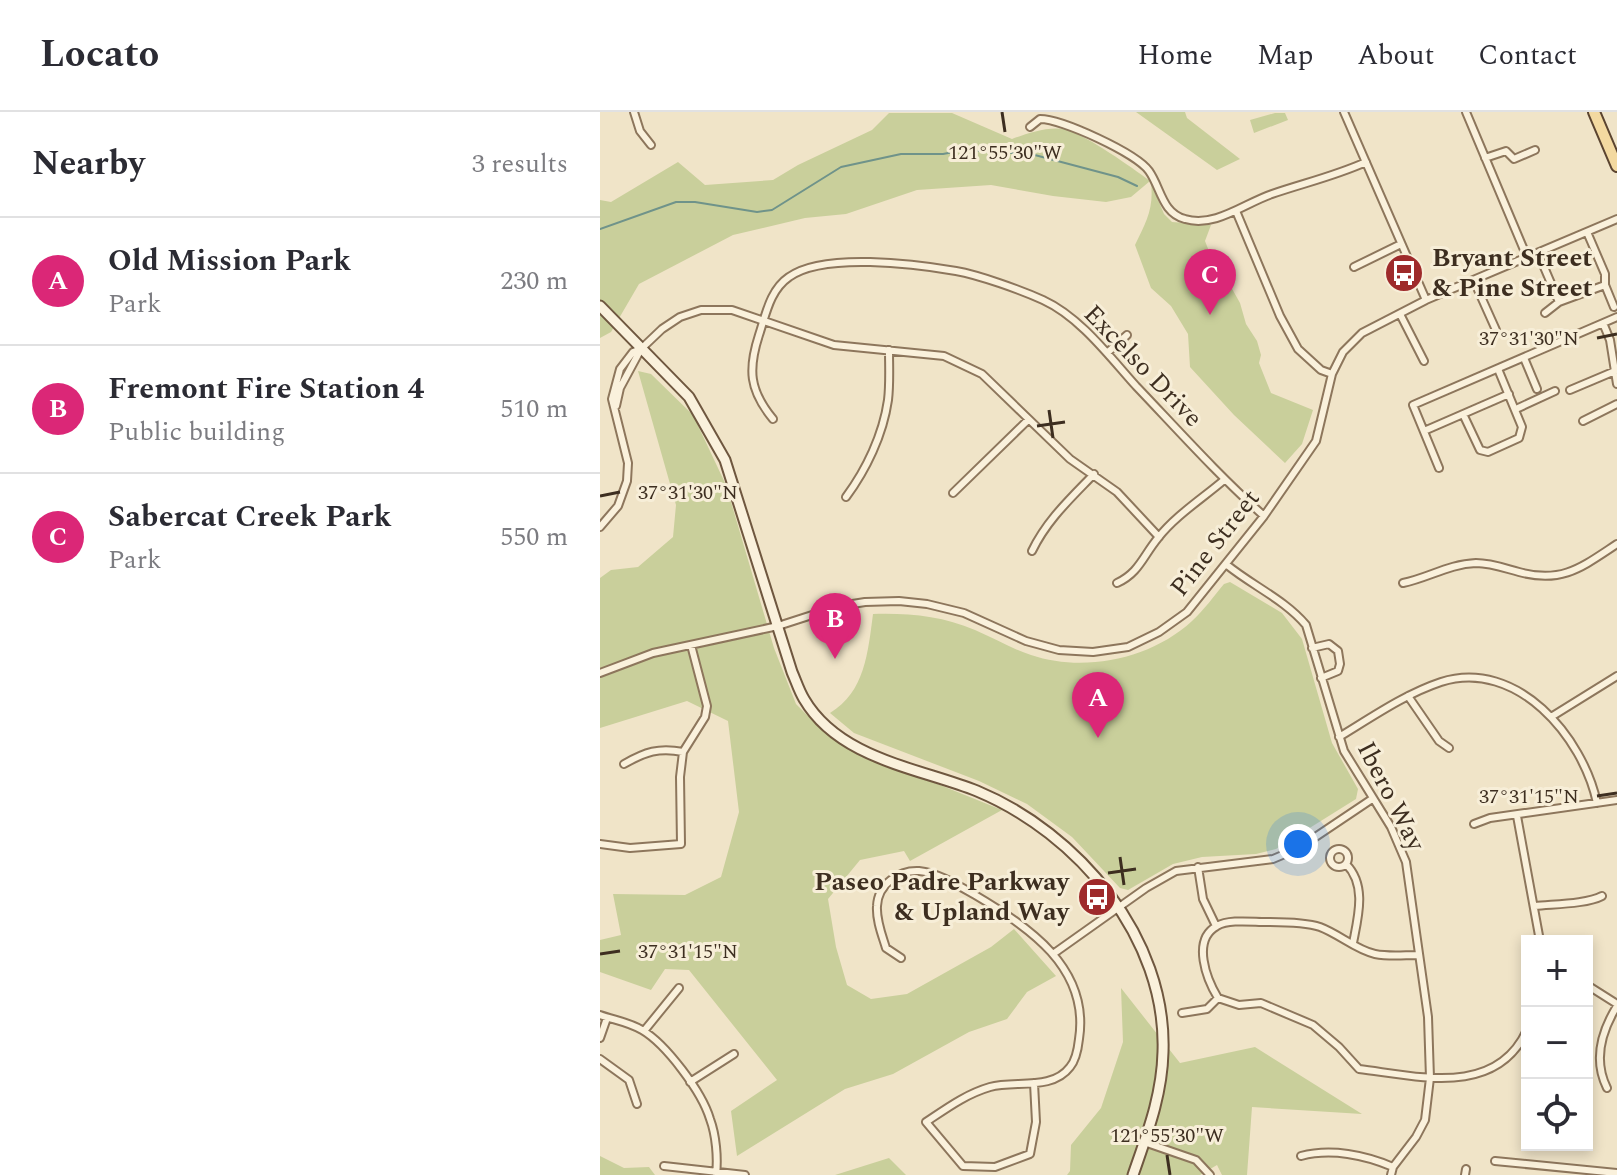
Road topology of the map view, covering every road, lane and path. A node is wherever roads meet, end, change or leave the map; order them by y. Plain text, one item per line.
1 (634, 112) edge
2 (1355, 112) edge
3 (1466, 112) edge
4 (1594, 112) edge
5 (1345, 114) edge
6 (1030, 127) dead end
7 (651, 145) dead end
8 (1535, 150) dead end
9 (1485, 158) junction
10 (1366, 162) junction
11 (1617, 166) edge
12 (1236, 211) junction
13 (1617, 219) edge
14 (1587, 232) junction
15 (1401, 244) junction
16 (1538, 253) junction
17 (1527, 257) junction
18 (1354, 267) dead end
19 (1474, 281) junction
20 (1605, 285) junction
21 (1426, 300) junction
22 (1559, 302) junction
23 (600, 306) edge
24 (1614, 307) dead end
25 (1545, 313) dead end
26 (1400, 314) junction
27 (1617, 317) edge
28 (764, 321) junction
29 (1603, 323) junction
30 (1496, 330) dead end
31 (1127, 335) dead end
32 (641, 349) junction
33 (889, 350) junction
34 (1107, 353) junction
35 (1524, 358) junction
36 (1424, 361) dead end
37 (1498, 369) junction
38 (1615, 371) edge
39 (1332, 374) junction
40 (1617, 384) edge
41 (1537, 389) dead end
42 (1570, 390) dead end
43 (1555, 391) dead end
44 (1509, 394) junction
45 (1617, 404) edge
46 (1516, 409) junction
47 (1463, 414) junction
48 (773, 419) dead end
49 (1028, 420) junction
50 (1583, 421) dead end
51 (1424, 431) junction
52 (1439, 468) dead end
53 (1094, 474) junction
54 (1224, 480) junction
55 (953, 493) dead end
56 (846, 497) dead end
57 (1264, 516) junction
58 (600, 527) edge
59 (1159, 537) junction
60 (1617, 544) edge
61 (1032, 551) dead end
62 (1227, 565) junction
63 (1117, 583) dead end
64 (1403, 583) dead end
65 (778, 626) junction
66 (691, 645) junction
67 (1312, 648) junction
68 (600, 673) edge
69 (1617, 676) edge
70 (1321, 678) junction
71 (1408, 696) junction
72 (1551, 717) junction
73 (1339, 737) junction
74 (1449, 748) dead end
75 (683, 752) junction
76 (624, 764) dead end
77 (1372, 799) junction
78 (1617, 800) edge
79 (1597, 803) junction
80 (1517, 816) junction
81 (1474, 824) dead end
82 (600, 844) edge
83 (1346, 864) dead end
84 (1198, 867) junction
85 (1602, 896) dead end
86 (1535, 906) junction
87 (1119, 908) junction
88 (1216, 926) junction
89 (1539, 935) edge
90 (1353, 943) junction
91 (1053, 954) junction
92 (1418, 955) junction
93 (901, 958) dead end
94 (679, 988) dead end
95 (1593, 989) edge
96 (1218, 998) junction
97 (1617, 1005) edge
98 (1182, 1013) dead end
99 (604, 1016) edge
100 (644, 1031) junction
101 (600, 1038) edge
102 (1521, 1040) edge
103 (734, 1054) dead end
104 (600, 1059) edge
105 (1430, 1078) junction
106 (690, 1082) junction
107 (1034, 1083) junction
108 (1607, 1088) dead end
109 (637, 1104) dead end
110 (1144, 1142) junction
111 (1301, 1156) dead end
112 (1495, 1161) dead end
113 (664, 1166) dead end
114 (995, 1167) junction
115 (1392, 1171) edge
116 (716, 1173) edge
117 (1617, 1173) edge
118 (745, 1175) edge
119 (997, 1175) edge
120 (1133, 1175) edge
121 (1210, 1175) edge

1 - 7 street
2 - 5 street
3 - 9 street
4 - 11 main road
5 - 10 street
6 - 12 street
8 - 9 street
9 - 17 street
10 - 12 street
10 - 15 street
12 - 39 street
13 - 14 street, Pine Street
14 - 16 street, Pine Street
14 - 20 street
15 - 18 street
15 - 21 street
16 - 17 street, Pine Street
16 - 22 street
17 - 19 street, Pine Street
19 - 21 street, Pine Street
19 - 30 street
20 - 22 street
20 - 24 street
21 - 26 street, Pine Street
22 - 25 street
23 - 32 main road
26 - 36 street
26 - 39 street, Pine Street
27 - 29 street
28 - 32 street
28 - 33 street
28 - 34 street, Excelso Drive
28 - 48 street, Excelso Drive
29 - 35 street
29 - 38 street
31 - 34 street
32 - 58 street
32 - 65 main road
33 - 49 street
33 - 56 street
34 - 54 street, Excelso Drive
35 - 37 street
35 - 41 street
37 - 44 street
37 - 51 street
38 - 40 street
38 - 42 street
39 - 57 street, Pine Street
43 - 46 street
44 - 46 street
44 - 47 street
45 - 50 street
46 - 47 street
47 - 51 street
49 - 53 street
49 - 55 street
51 - 52 street
53 - 59 street
53 - 61 street
54 - 57 street, Excelso Drive
54 - 59 street
57 - 62 street, Pine Street
59 - 63 street
60 - 64 street
62 - 65 street, Pine Street
62 - 67 street, Ibero Way
65 - 66 street, Pine Street
65 - 87 main road
66 - 68 street, Pine Street
66 - 75 street
67 - 70 street, Ibero Way
67 - 70 street
69 - 72 street
70 - 73 street, Ibero Way
71 - 72 street
71 - 73 street
71 - 74 street
72 - 79 street
73 - 77 street, Ibero Way
75 - 76 street
75 - 82 street
77 - 84 street
77 - 92 street, Ibero Way
78 - 79 street
79 - 80 street
80 - 81 street
80 - 86 street
83 - 90 street
84 - 87 street
84 - 88 street
85 - 86 street
86 - 89 street
87 - 91 street
87 - 110 main road
88 - 90 street
88 - 96 street
90 - 92 street
91 - 93 street
91 - 107 street
92 - 105 street, Ibero Way
94 - 100 street
95 - 97 street
96 - 98 street
96 - 105 street
97 - 108 street
99 - 100 street
99 - 101 street
100 - 106 street
102 - 105 street
103 - 106 street
104 - 109 street
105 - 115 street, Ibero Way
106 - 116 street
107 - 114 street
107 - 114 street
110 - 120 main road
110 - 121 street
111 - 115 street
112 - 117 street
113 - 116 street
114 - 119 street
116 - 118 street

